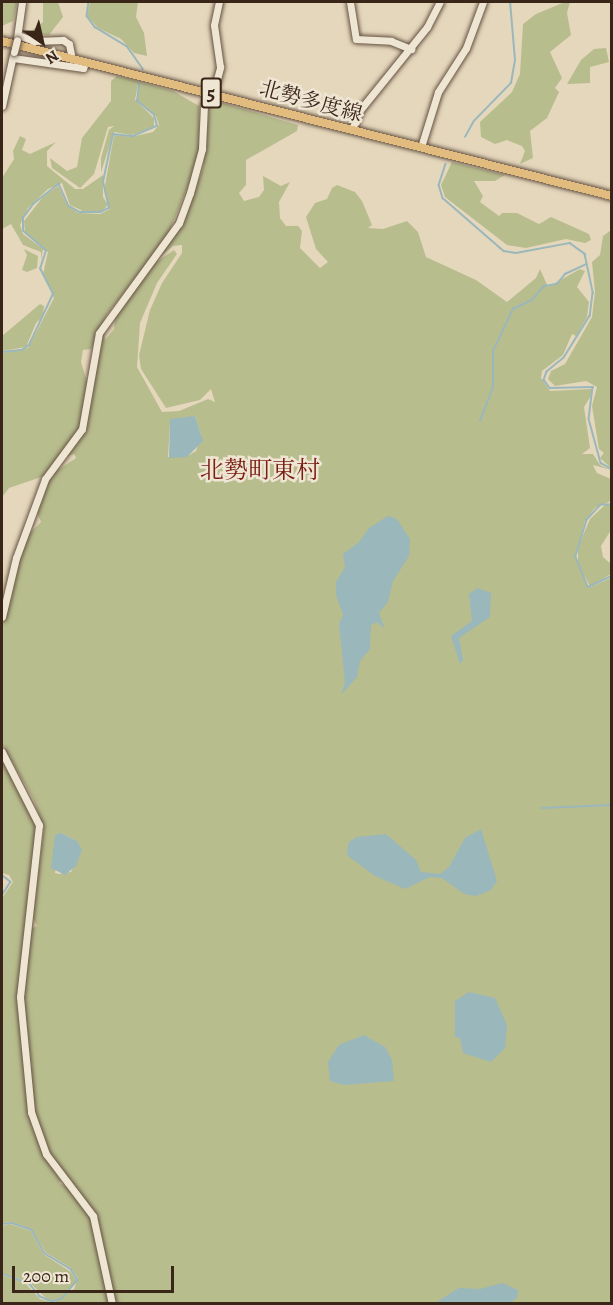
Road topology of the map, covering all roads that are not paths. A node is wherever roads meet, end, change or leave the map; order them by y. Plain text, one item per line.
1 (22, 2) edge
2 (219, 2) edge
3 (350, 2) edge
4 (440, 2) edge
5 (483, 2) edge
6 (17, 38) junction
7 (2, 41) edge
8 (411, 49) junction
9 (13, 55) junction
10 (72, 60) junction
11 (85, 63) junction
12 (5, 74) edge
13 (213, 94) junction
14 (2, 106) edge
15 (352, 129) junction
16 (421, 147) junction
17 (612, 196) edge
18 (2, 617) edge
19 (2, 752) edge
20 (112, 1304) edge

1 - 6 street
2 - 13 street
3 - 8 street
4 - 8 street
5 - 16 street
6 - 9 street, bridge
6 - 10 street
7 - 10 main road, 北勢多度線 / 5
8 - 15 street
9 - 11 street
9 - 12 street
10 - 11 main road, 北勢多度線 / 5
11 - 13 main road, 北勢多度線 / 5
12 - 14 street
13 - 15 main road, 北勢多度線 / 5
13 - 18 street
15 - 16 main road, 北勢多度線 / 5
16 - 17 main road, 北勢多度線 / 5
19 - 20 street

